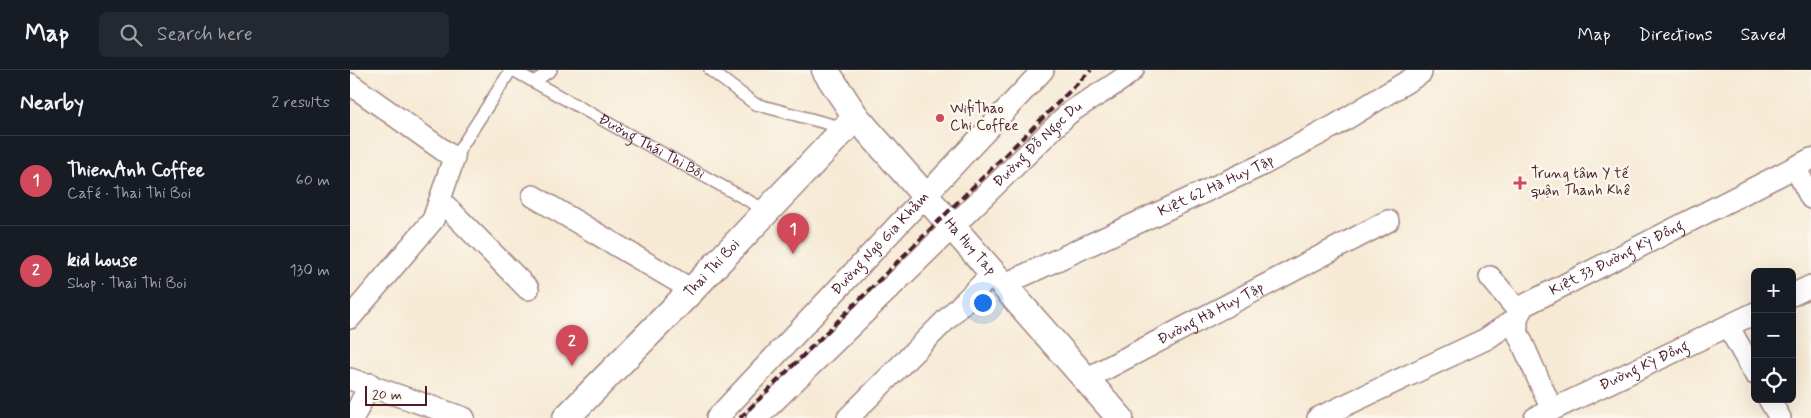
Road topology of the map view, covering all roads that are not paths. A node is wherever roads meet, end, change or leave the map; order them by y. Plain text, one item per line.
1 (512, 70) edge
2 (551, 70) edge
3 (710, 70) edge
4 (825, 70) edge
5 (1043, 70) edge
6 (1133, 70) edge
7 (1421, 73) dead end
8 (534, 82) junction
9 (350, 84) edge
10 (851, 123) junction
11 (454, 158) junction
12 (1803, 163) edge
13 (533, 196) dead end
14 (923, 196) junction
15 (1811, 198) edge
16 (441, 201) junction
17 (768, 211) junction
18 (1388, 221) dead end
19 (951, 227) junction
20 (1490, 277) dead end
21 (998, 279) junction
22 (1811, 286) edge
23 (528, 289) dead end
24 (692, 290) junction
25 (1796, 293) edge
26 (1519, 314) junction
27 (1751, 315) edge
28 (350, 318) edge
29 (1728, 326) junction
30 (1751, 367) edge
31 (1086, 379) junction
32 (360, 381) edge
33 (1771, 403) edge
34 (1543, 414) edge
35 (353, 418) edge
36 (464, 418) edge
37 (566, 418) edge
38 (717, 418) edge
39 (757, 418) edge
40 (848, 418) edge
41 (1120, 418) edge
42 (1318, 418) edge
43 (1780, 418) edge

1 - 8 lane, Đường Thái Thị Bôi
1 - 11 lane, Đường Thái Thị Bôi
2 - 8 lane
3 - 10 lane
4 - 10 street, Ha Huy Tap
5 - 14 street, Đường Ngô Gia Khảm
6 - 19 street, Đường Đỗ Ngọc Du
7 - 21 street, Kiệt 62 Hà Huy Tập
8 - 17 lane, Đường Thái Thị Bôi
9 - 11 street
10 - 14 street, Ha Huy Tap
10 - 17 street, Thai Thi Boi
11 - 16 street, Đường Thái Thị Bôi
12 - 15 street
12 - 26 street, Kiệt 33 Đường Kỳ Đồng
13 - 24 street
14 - 19 street, Ha Huy Tap
14 - 38 street, Đường Ngô Gia Khảm
16 - 23 street
16 - 28 street, Đường Thái Thị Bôi
17 - 24 street, Thai Thi Boi
18 - 31 street, Đường Hà Huy Tập
19 - 21 street, Ha Huy Tap
19 - 39 street, Đường Đỗ Ngọc Du
20 - 26 street
21 - 31 street, Ha Huy Tap
21 - 40 street
22 - 25 street
24 - 37 street, Thai Thi Boi
26 - 34 street
26 - 42 street, Kiệt 33 Đường Kỳ Đồng
27 - 29 street, Đường Kỳ Đồng
29 - 30 street
29 - 34 street, Đường Kỳ Đồng
31 - 41 street, Ha Huy Tap
32 - 35 street
32 - 36 street
33 - 43 street

